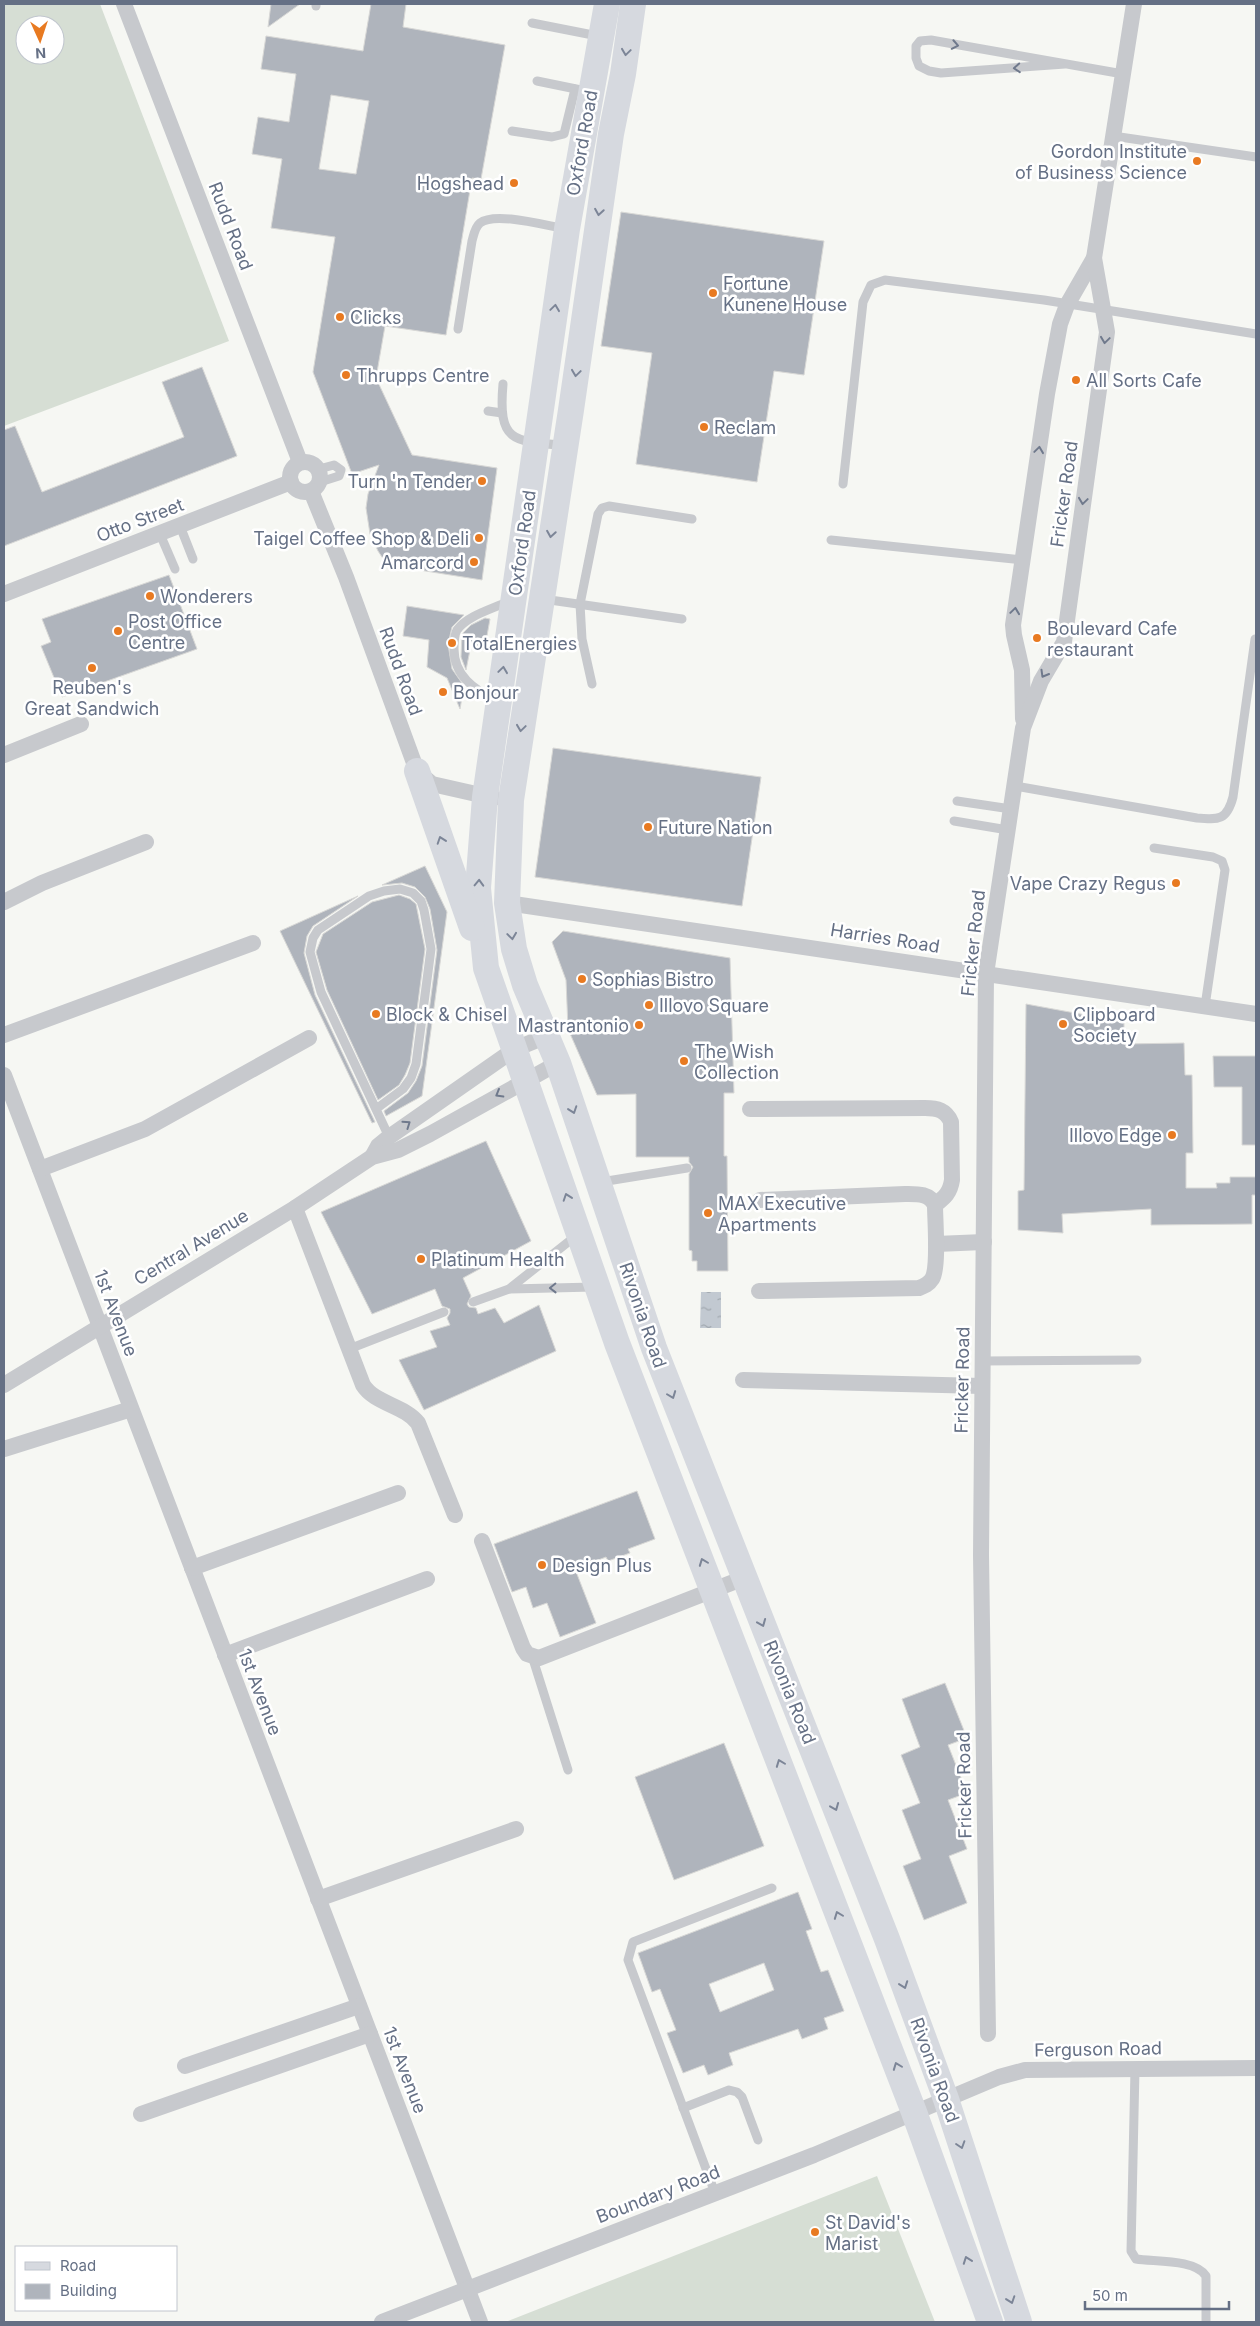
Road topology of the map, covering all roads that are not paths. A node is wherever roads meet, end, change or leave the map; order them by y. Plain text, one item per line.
1 (124, 4) edge
2 (607, 4) edge
3 (633, 4) edge
4 (1134, 4) edge
5 (532, 23) dead end
6 (602, 36) junction
7 (1065, 64) junction
8 (1123, 74) junction
9 (537, 81) dead end
10 (583, 90) junction
11 (512, 131) dead end
12 (1113, 136) junction
13 (1256, 157) edge
14 (567, 229) junction
15 (1094, 258) junction
16 (1067, 305) junction
17 (1104, 309) junction
18 (458, 329) dead end
19 (1256, 334) edge
20 (503, 384) dead end
21 (488, 411) dead end
22 (502, 413) junction
23 (536, 443) junction
24 (565, 445) junction
25 (300, 462) junction
26 (316, 481) junction
27 (291, 482) junction
28 (843, 484) dead end
29 (692, 519) dead end
30 (180, 526) junction
31 (160, 534) junction
32 (830, 540) dead end
33 (192, 559) dead end
34 (1022, 560) junction
35 (175, 569) dead end
36 (4, 594) edge
37 (513, 599) junction
38 (541, 599) junction
39 (580, 604) junction
40 (682, 619) dead end
41 (1255, 639) edge
42 (592, 684) dead end
43 (499, 702) junction
44 (81, 724) dead end
45 (1024, 728) junction
46 (4, 755) edge
47 (417, 771) junction
48 (1015, 786) junction
49 (485, 797) junction
50 (511, 800) junction
51 (957, 800) dead end
52 (1011, 809) junction
53 (954, 821) dead end
54 (1008, 830) junction
55 (146, 842) dead end
56 (1154, 848) dead end
57 (4, 902) edge
58 (508, 903) junction
59 (254, 943) dead end
60 (486, 968) junction
61 (986, 974) junction
62 (1205, 1006) junction
63 (1256, 1014) edge
64 (4, 1035) edge
65 (547, 1036) junction
66 (309, 1038) dead end
67 (515, 1049) junction
68 (558, 1064) junction
69 (4, 1075) edge
70 (526, 1079) junction
71 (376, 1109) junction
72 (750, 1109) dead end
73 (389, 1137) junction
74 (372, 1157) junction
75 (687, 1168) dead end
76 (40, 1169) junction
77 (598, 1182) junction
78 (760, 1200) dead end
79 (935, 1204) junction
80 (295, 1208) junction
81 (579, 1234) junction
82 (984, 1242) junction
83 (936, 1244) junction
84 (598, 1287) junction
85 (509, 1289) junction
86 (759, 1291) dead end
87 (473, 1302) dead end
88 (444, 1312) dead end
89 (99, 1326) junction
90 (349, 1349) junction
91 (1136, 1360) dead end
92 (982, 1361) junction
93 (743, 1380) dead end
94 (4, 1385) edge
95 (982, 1386) junction
96 (131, 1409) junction
97 (4, 1449) edge
98 (398, 1493) dead end
99 (455, 1515) dead end
100 (482, 1541) dead end
101 (192, 1568) junction
102 (427, 1578) dead end
103 (744, 1578) junction
104 (713, 1590) junction
105 (225, 1655) junction
106 (532, 1656) junction
107 (568, 1770) dead end
108 (516, 1829) dead end
109 (772, 1888) dead end
110 (318, 1899) junction
111 (359, 2006) junction
112 (370, 2034) junction
113 (988, 2034) dead end
114 (185, 2066) dead end
115 (1256, 2068) edge
116 (1135, 2069) junction
117 (946, 2099) junction
118 (683, 2108) junction
119 (914, 2112) junction
120 (141, 2114) dead end
121 (758, 2140) dead end
122 (715, 2193) junction
123 (468, 2289) junction
124 (382, 2322) edge
125 (480, 2322) edge
126 (990, 2322) edge
127 (1019, 2322) edge
128 (1206, 2322) edge

1 - 25 street, Rudd Road
2 - 6 main road, Oxford Road
3 -> 24 main road, Oxford Road
4 - 8 street, Fricker Road
5 - 6 lane
6 - 10 main road, Oxford Road
7 -> 7 lane
7 - 8 lane
8 - 12 street, Fricker Road
9 - 10 lane
10 - 11 lane
10 - 14 main road, Oxford Road
12 - 13 lane
12 - 15 street, Fricker Road
14 - 18 lane
23 -> 14 main road, Oxford Road
15 - 16 street, Fricker Road
15 - 17 street, Fricker Road
16 - 17 lane
16 - 28 lane
34 -> 16 street, Fricker Road
17 - 19 lane
17 -> 45 street, Fricker Road
20 - 22 lane
21 - 22 lane
22 - 23 lane
23 - 24 lane
23 - 37 main road, Oxford Road
24 -> 38 main road, Oxford Road
25 - 26 street
25 - 27 street
26 - 27 street
26 - 47 street, Rudd Road
27 - 30 street, Otto Street
29 - 39 lane
30 - 31 street, Otto Street
30 - 33 lane
31 - 35 lane
31 - 36 street, Otto Street
32 - 34 lane
45 -> 34 street, Fricker Road
43 -> 37 main road, Oxford Road
37 - 43 lane
38 - 39 lane
38 -> 50 main road, Oxford Road
39 - 40 lane
39 - 42 lane
41 - 48 lane
43 - 49 main road, Oxford Road
44 - 46 street
45 - 48 street, Fricker Road
47 - 49 street
60 -> 47 main road
48 - 52 street, Fricker Road
49 - 50 street
60 -> 49 main road, Oxford Road
50 - 58 main road, Oxford Road
51 - 52 lane
52 - 54 street, Fricker Road
53 - 54 lane
54 - 61 street, Fricker Road
55 - 57 street
56 - 62 lane
58 - 61 street, Harries Road
58 -> 65 main road, Oxford Road
59 - 64 street
60 - 67 main road, Oxford Road
61 - 62 street, Harries Road
61 - 82 street, Fricker Road
62 - 63 street, Harries Road
65 - 67 street, Central Avenue
65 - 68 main road, Oxford Road
66 - 76 street
67 - 70 main road, Oxford Road
73 -> 67 street, Central Avenue
68 - 70 street, Central Avenue
68 -> 77 main road, Rivonia Road
69 - 76 street, 1st Avenue
70 -> 74 street, Central Avenue
81 -> 70 main road, Rivonia Road
71 - 71 lane
71 - 73 lane
72 - 79 street
73 - 74 street, Central Avenue
74 - 80 street, Central Avenue
75 - 77 lane
76 - 89 street, 1st Avenue
77 -> 103 main road, Rivonia Road
78 - 79 street
79 - 83 street
80 - 89 street, Central Avenue
80 - 90 street
81 - 84 main road, Rivonia Road
81 - 85 lane
82 - 83 street
82 - 92 street, Fricker Road
83 - 86 street
84 -> 85 lane
104 -> 84 main road, Rivonia Road
85 - 87 lane
88 - 90 lane
89 - 94 street, Central Avenue
89 - 96 street, 1st Avenue
90 - 99 street
91 - 92 lane
92 - 95 street, Fricker Road
93 - 95 street
95 - 113 street, Fricker Road
96 - 97 street
96 - 101 street, 1st Avenue
98 - 101 street
100 - 106 street
101 - 105 street, 1st Avenue
102 - 105 street
103 - 104 street
103 -> 117 main road, Rivonia Road
104 - 106 street
119 -> 104 main road, Rivonia Road
105 - 110 street, 1st Avenue
106 - 107 lane
108 - 110 street
109 - 118 lane
110 - 111 street, 1st Avenue
111 - 112 street, 1st Avenue
111 - 114 street
112 - 120 street
112 - 123 street, 1st Avenue
115 - 116 street, Ferguson Road
116 - 117 street, Ferguson Road
116 - 128 lane
117 - 119 street, Boundary Road
117 -> 127 main road, Rivonia Road
118 - 121 lane
118 - 122 lane
119 - 122 street, Boundary Road
126 -> 119 main road, Rivonia Road
122 - 123 street, Boundary Road
123 - 124 street, Boundary Road
123 - 125 street, 1st Avenue

